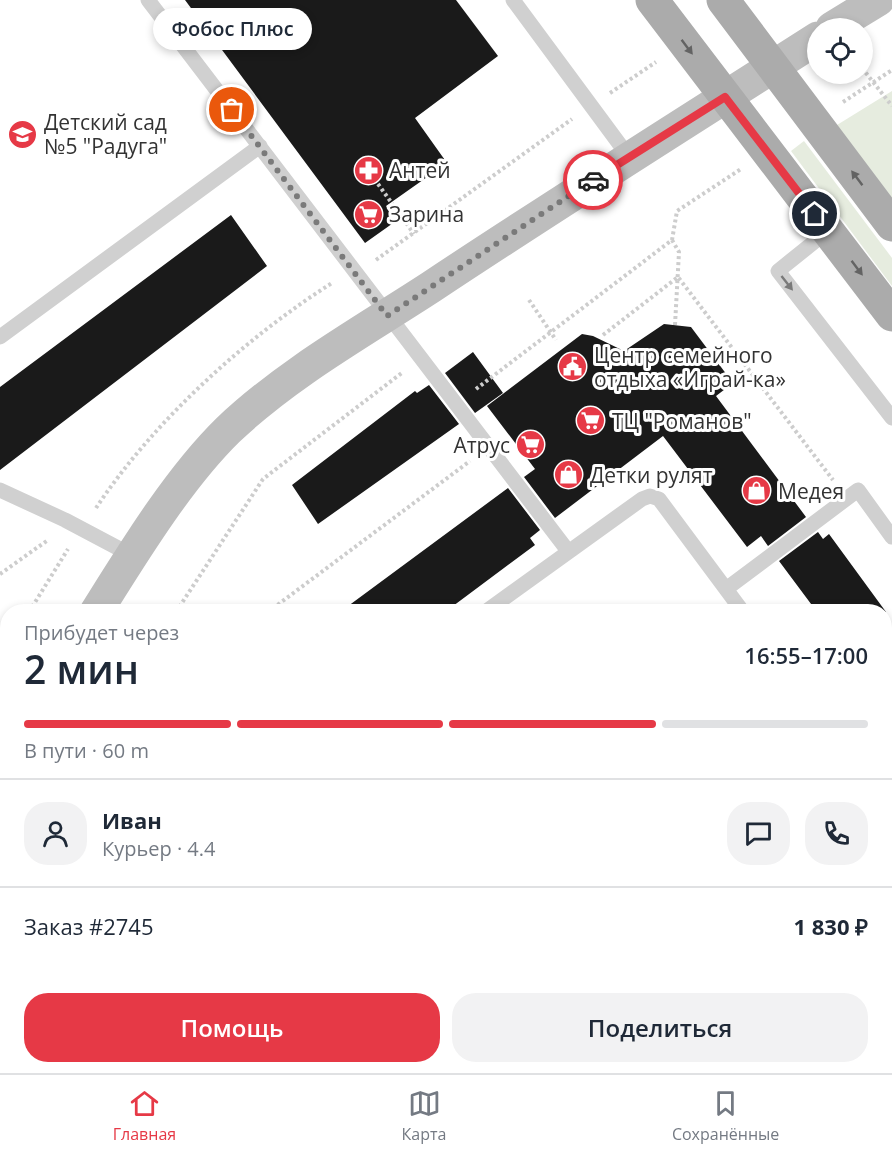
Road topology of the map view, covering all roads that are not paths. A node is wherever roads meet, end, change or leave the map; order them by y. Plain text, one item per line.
1 (148, 0) edge
2 (513, 0) edge
3 (652, 0) edge
4 (723, 0) edge
5 (878, 0) edge
6 (848, 18) edge
7 (807, 45) edge
8 (773, 66) junction
9 (725, 97) junction
10 (260, 146) junction
11 (629, 158) junction
12 (892, 225) edge
13 (829, 230) junction
14 (892, 315) edge
15 (387, 316) junction
16 (0, 337) edge
17 (892, 418) edge
18 (0, 490) edge
19 (892, 537) edge
20 (568, 551) junction
21 (133, 556) junction
22 (726, 589) junction
23 (101, 604) edge
24 (496, 604) edge
25 (737, 604) edge

1 - 10 lane
2 - 11 lane
3 -> 9 main road
4 - 8 main road
5 - 6 street
7 - 8 street
8 - 9 street
12 -> 8 main road
9 - 11 street
9 - 13 main road
10 - 15 lane
10 - 16 lane
11 - 15 street
13 -> 14 main road
13 -> 17 lane
15 - 20 lane
15 - 21 street
18 - 21 lane
19 - 22 lane
20 - 22 lane
20 - 24 lane
21 - 23 street
22 - 25 lane

